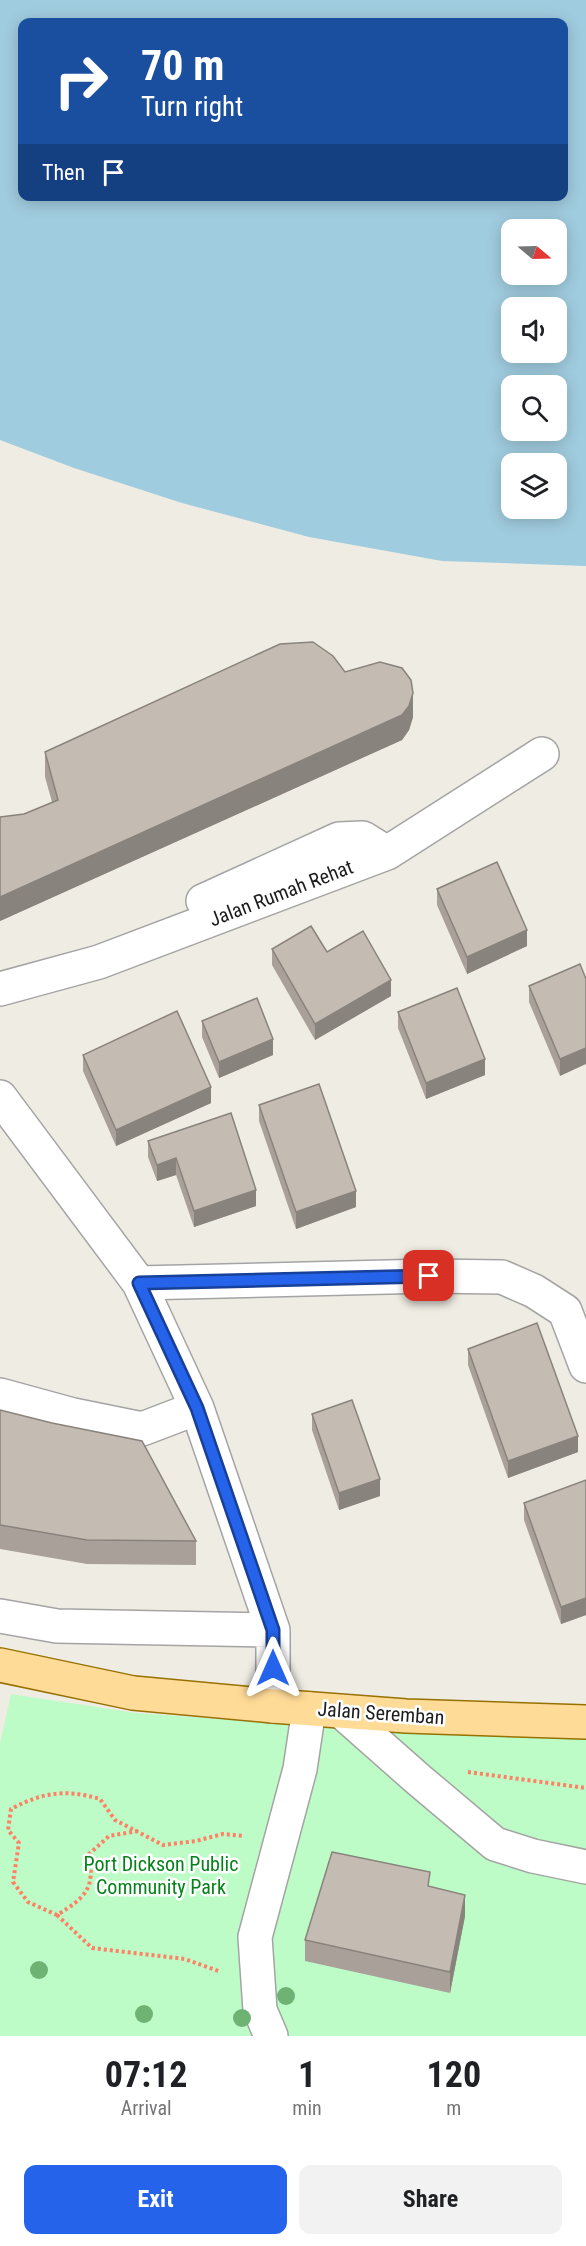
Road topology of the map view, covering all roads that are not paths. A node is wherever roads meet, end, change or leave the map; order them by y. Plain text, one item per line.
1 (542, 754) dead end
2 (0, 988) edge
3 (0, 1096) edge
4 (139, 1283) junction
5 (586, 1366) edge
6 (0, 1395) edge
7 (197, 1408) junction
8 (0, 1616) edge
9 (273, 1630) junction
10 (0, 1665) edge
11 (273, 1706) junction
12 (309, 1708) junction
13 (342, 1712) junction
14 (586, 1722) edge
15 (586, 1867) edge
16 (271, 2036) edge

1 - 2 street, Jalan Rumah Rehat
3 - 4 street
4 - 5 street
4 - 7 street
6 - 7 street
7 - 9 street
8 - 9 street
9 - 11 street
10 - 11 main road, Jalan Seremban
11 - 12 main road, Jalan Seremban
12 - 13 main road, Jalan Seremban
12 - 16 street
13 - 14 main road, Jalan Seremban
13 - 15 street

